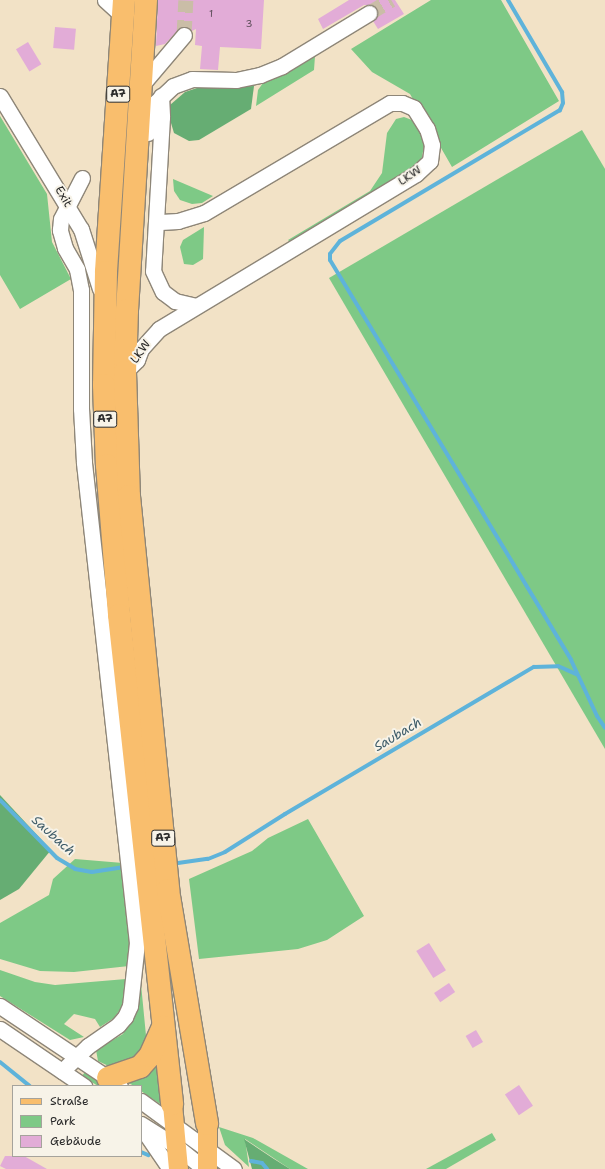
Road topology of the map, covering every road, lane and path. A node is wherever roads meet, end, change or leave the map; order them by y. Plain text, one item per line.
1 (105, 0) edge
2 (146, 0) edge
3 (124, 8) edge
4 (369, 13) tunnel mouth
5 (184, 35) tunnel mouth
6 (140, 87) junction
7 (0, 96) edge
8 (161, 96) junction
9 (82, 178) dead end
10 (134, 183) junction
11 (68, 206) junction
12 (156, 222) junction
13 (196, 306) junction
14 (105, 307) junction
15 (125, 372) junction
16 (0, 1006) edge
17 (163, 1026) junction
18 (0, 1029) edge
19 (78, 1058) junction
20 (62, 1071) junction
21 (114, 1082) edge
22 (83, 1085) edge
23 (142, 1101) edge
24 (173, 1115) junction
25 (207, 1124) joint
26 (142, 1125) edge
27 (142, 1128) edge
28 (197, 1155) edge
29 (170, 1169) edge
30 (178, 1169) edge
31 (234, 1169) edge

1 - 3 street
2 - 6 highway, A7
3 - 14 highway, A7
4 - 8 street
5 - 6 street
6 - 10 highway, A7
7 - 11 street, Exit
8 - 10 street
8 - 12 street
9 - 11 street
10 - 15 highway, A7
11 - 14 street, Exit
11 - 19 street
12 - 13 street
12 - 13 street, LKW
13 - 15 street, LKW
14 - 17 highway, A7
15 - 25 highway, A7
16 - 19 street
17 - 21 highway
17 - 24 highway, A7
18 - 20 street
19 - 20 street
19 - 21 street
20 - 22 street
23 - 24 street
24 - 28 main road
25 - 28 main road
26 - 28 street
27 - 29 street
28 - 30 main road
28 - 31 street

